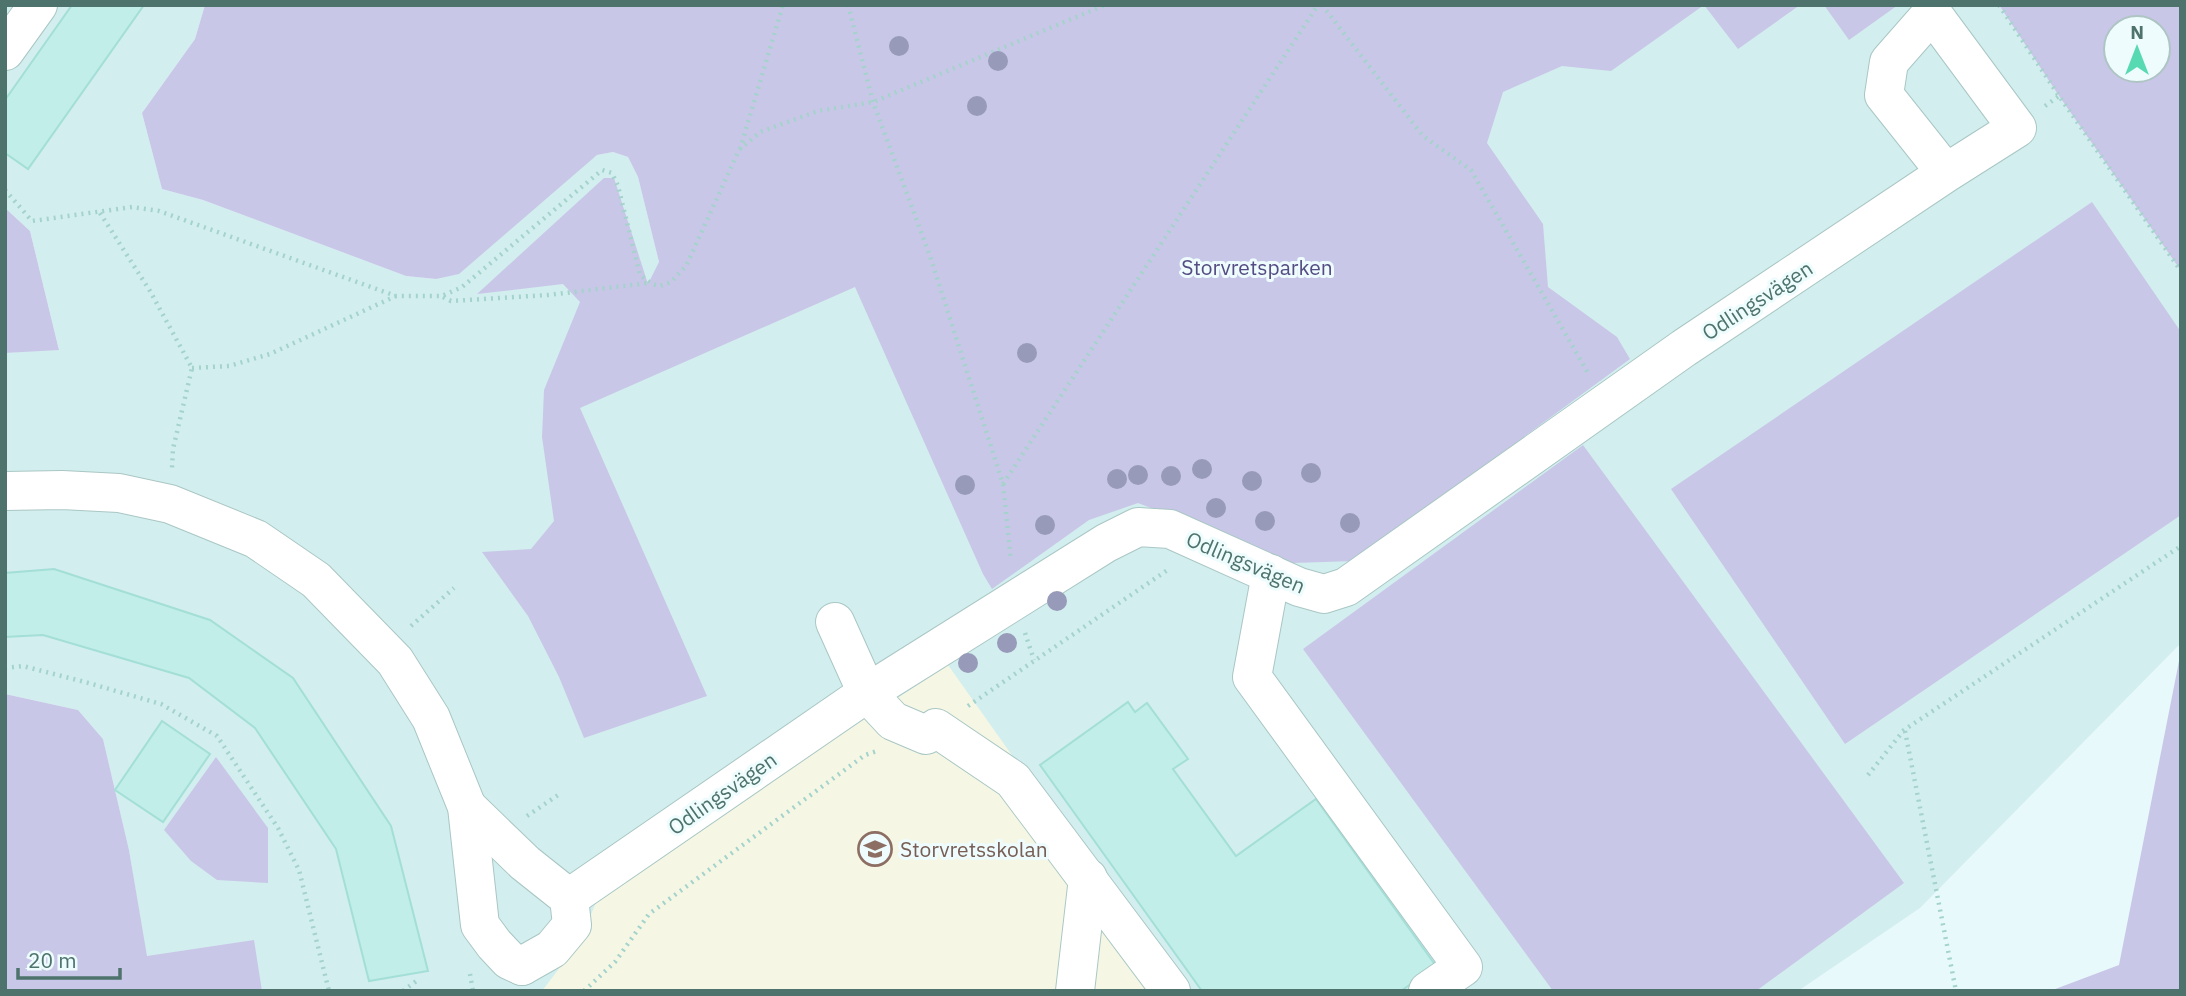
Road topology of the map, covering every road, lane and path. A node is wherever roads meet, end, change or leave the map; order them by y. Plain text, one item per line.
1 (783, 5) edge
2 (848, 5) edge
3 (1105, 5) edge
4 (1320, 5) edge
5 (1999, 5) edge
6 (873, 102) junction
7 (739, 150) junction
8 (1946, 173) dead end
9 (5, 190) edge
10 (100, 213) junction
11 (2181, 271) edge
12 (650, 282) junction
13 (396, 296) junction
14 (442, 296) junction
15 (192, 368) junction
16 (1606, 405) junction
17 (1003, 484) junction
18 (5, 491) edge
19 (170, 504) junction
20 (2181, 546) edge
21 (1271, 575) junction
22 (454, 589) dead end
23 (1015, 601) junction
24 (835, 622) dead end
25 (384, 650) junction
26 (1034, 660) dead end
27 (5, 668) edge
28 (867, 693) junction
29 (1904, 730) junction
30 (1868, 775) dead end
31 (467, 807) junction
32 (1088, 878) junction
33 (569, 898) junction
34 (515, 978) edge
35 (419, 979) dead end
36 (329, 991) edge
37 (403, 991) edge
38 (1075, 991) edge
39 (1171, 991) edge
40 (1429, 991) edge
41 (1956, 991) edge

1 - 7 path
2 - 6 path
3 - 6 path
4 - 16 path
4 - 17 path
5 - 11 path
6 - 7 path
6 - 17 path
7 - 12 path
8 - 16 street, Odlingsvägen
9 - 10 path
10 - 13 path
10 - 15 path
12 - 14 path
12 - 14 path
13 - 14 path
13 - 15 path
15 - 19 path
16 - 21 street, Odlingsvägen
17 - 23 path
18 - 19 street
19 - 25 street
20 - 29 path
21 - 23 street, Odlingsvägen
21 - 40 street
22 - 25 path
23 - 26 path
23 - 28 street, Odlingsvägen
24 - 28 street
25 - 31 street
27 - 36 path
28 - 32 street
28 - 33 street, Odlingsvägen
29 - 30 path
29 - 41 path
31 - 33 street
31 - 34 street
32 - 38 street
32 - 39 street
33 - 34 street
35 - 37 path

